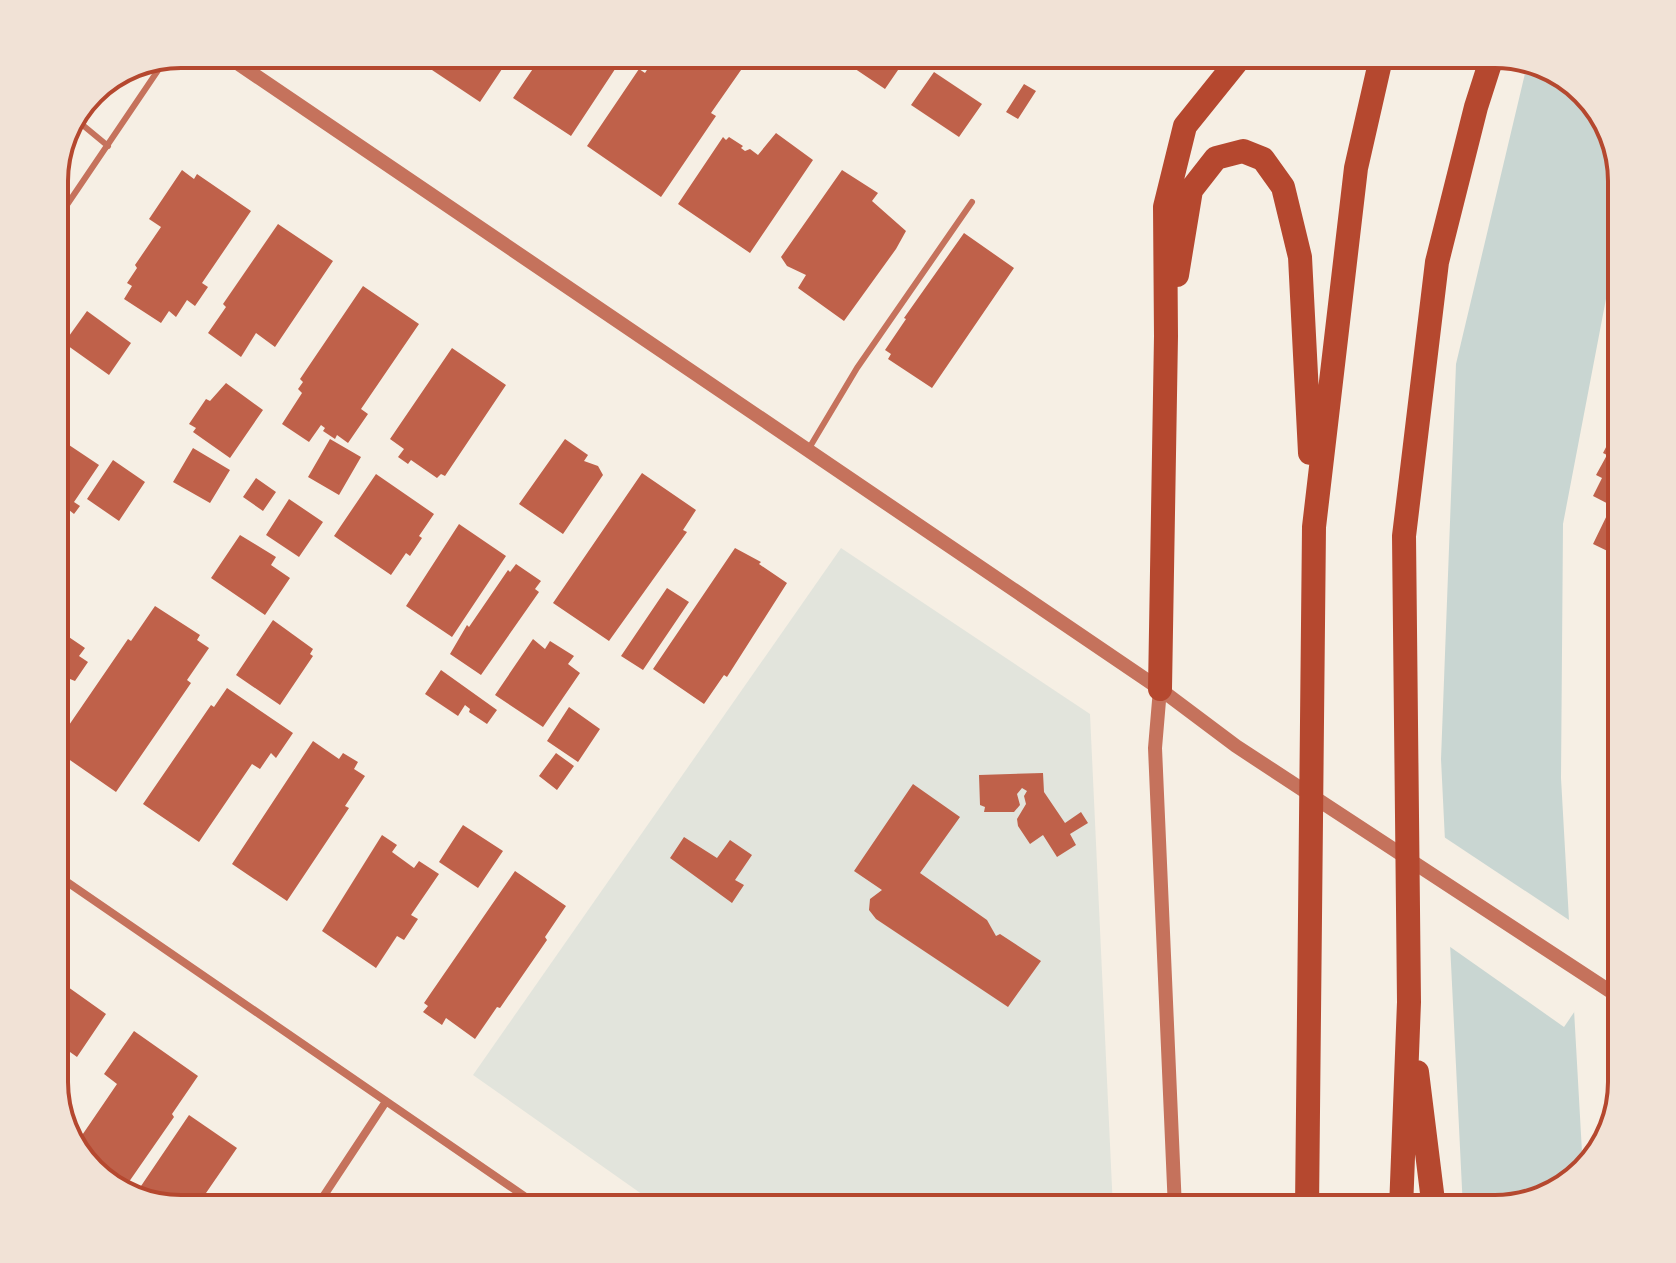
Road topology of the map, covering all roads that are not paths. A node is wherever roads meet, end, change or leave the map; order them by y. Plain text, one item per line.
1 (245, 68) edge
2 (1232, 68) edge
3 (1379, 68) edge
4 (1489, 68) edge
5 (158, 70) edge
6 (83, 126) edge
7 (108, 146) junction
8 (972, 202) dead end
9 (68, 204) edge
10 (1166, 336) junction
11 (808, 450) junction
12 (1314, 527) junction
13 (1160, 689) junction
14 (68, 883) edge
15 (1608, 989) edge
16 (1409, 1002) junction
17 (385, 1103) junction
18 (324, 1195) edge
19 (522, 1195) edge
20 (1174, 1195) edge
21 (1307, 1195) edge
22 (1402, 1195) edge
23 (1432, 1195) edge

1 - 11 street
2 - 10 highway
3 - 12 highway
4 - 16 highway
5 - 7 lane
6 - 7 lane
7 - 9 lane
8 - 11 lane
10 - 12 highway
10 - 13 highway
11 - 13 street
12 - 21 highway
13 - 15 street
13 - 20 street
14 - 17 street
16 - 22 highway
16 - 23 highway
17 - 18 street
17 - 19 street

